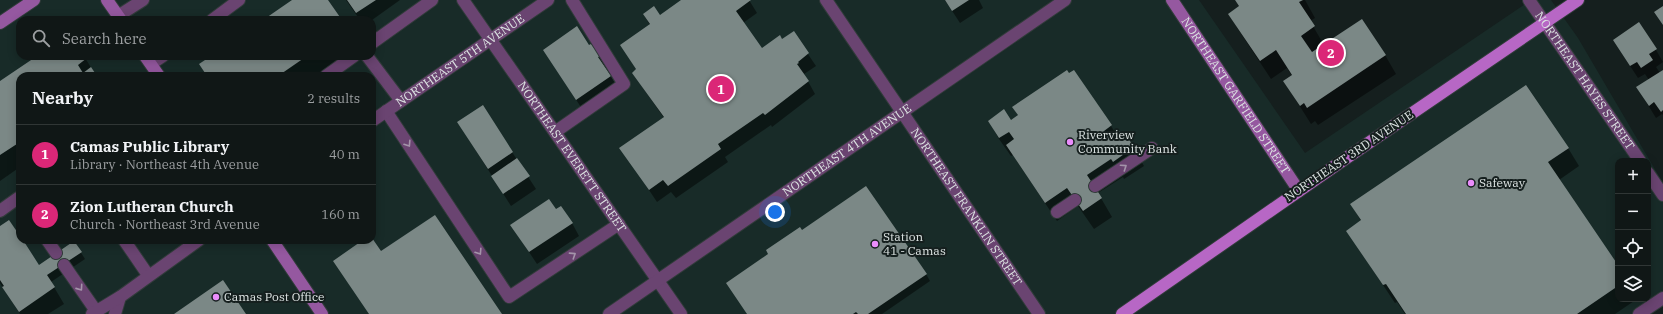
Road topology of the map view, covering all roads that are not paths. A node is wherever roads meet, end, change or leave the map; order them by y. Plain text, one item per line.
1 (34, 0) edge
2 (107, 0) edge
3 (143, 0) edge
4 (239, 0) edge
5 (432, 0) edge
6 (464, 0) edge
7 (548, 0) edge
8 (572, 0) edge
9 (826, 0) edge
10 (1065, 0) edge
11 (1172, 0) edge
12 (1529, 0) edge
13 (1578, 0) edge
14 (118, 16) edge
15 (122, 16) edge
16 (217, 16) edge
17 (0, 23) edge
18 (1544, 23) junction
19 (491, 39) junction
20 (376, 40) edge
21 (148, 60) edge
22 (348, 60) edge
23 (370, 60) edge
24 (156, 72) edge
25 (332, 72) edge
26 (401, 101) junction
27 (386, 111) junction
28 (902, 112) junction
29 (376, 118) edge
30 (555, 132) junction
31 (1152, 148) dead end
32 (1638, 158) edge
33 (1651, 177) edge
34 (1095, 186) dead end
35 (1298, 192) junction
36 (1663, 195) edge
37 (16, 199) edge
38 (1075, 200) dead end
39 (0, 211) edge
40 (1057, 212) dead end
41 (619, 224) junction
42 (50, 244) edge
43 (127, 244) edge
44 (193, 244) edge
45 (275, 244) edge
46 (56, 253) dead end
47 (64, 265) dead end
48 (148, 275) junction
49 (658, 280) junction
50 (120, 297) junction
51 (1663, 298) edge
52 (94, 313) edge
53 (114, 314) edge
54 (322, 314) edge
55 (609, 314) edge
56 (681, 314) edge
57 (1039, 314) edge
58 (1122, 314) edge
59 (1639, 314) edge

1 - 17 main road
2 - 14 main road
3 - 15 street
4 - 16 street
5 - 20 street
6 - 19 street, NORTHEAST EVERETT STREET
7 - 19 street, NORTHEAST 5TH AVENUE
8 - 30 street
9 - 28 street, NORTHEAST FRANKLIN STREET
10 - 28 street, NORTHEAST 4TH AVENUE
11 - 35 main road, NORTHEAST GARFIELD STREET
12 - 18 street, NORTHEAST HAYES STREET
13 - 18 main road, NORTHEAST 3RD AVENUE
18 - 32 street, NORTHEAST HAYES STREET
18 - 35 main road, NORTHEAST 3RD AVENUE
19 - 26 street, NORTHEAST 5TH AVENUE
19 - 30 street, NORTHEAST EVERETT STREET
21 - 24 main road
22 - 25 street
23 - 26 street
26 - 27 street, NORTHEAST 5TH AVENUE
27 - 29 street, NORTHEAST 5TH AVENUE
27 -> 41 street
28 - 49 street, NORTHEAST 4TH AVENUE
28 - 57 street, NORTHEAST FRANKLIN STREET
30 - 41 street, NORTHEAST EVERETT STREET
34 -> 31 street
33 - 36 street
35 - 58 main road, NORTHEAST 3RD AVENUE
37 - 39 street
38 - 40 street
41 - 49 street, NORTHEAST EVERETT STREET
42 - 46 street
43 - 48 street
44 - 48 street
45 - 54 main road
47 -> 52 street
48 - 50 street
49 - 55 street, NORTHEAST 4TH AVENUE
49 - 56 street, NORTHEAST EVERETT STREET
50 - 52 street
50 - 53 street
51 - 59 street

